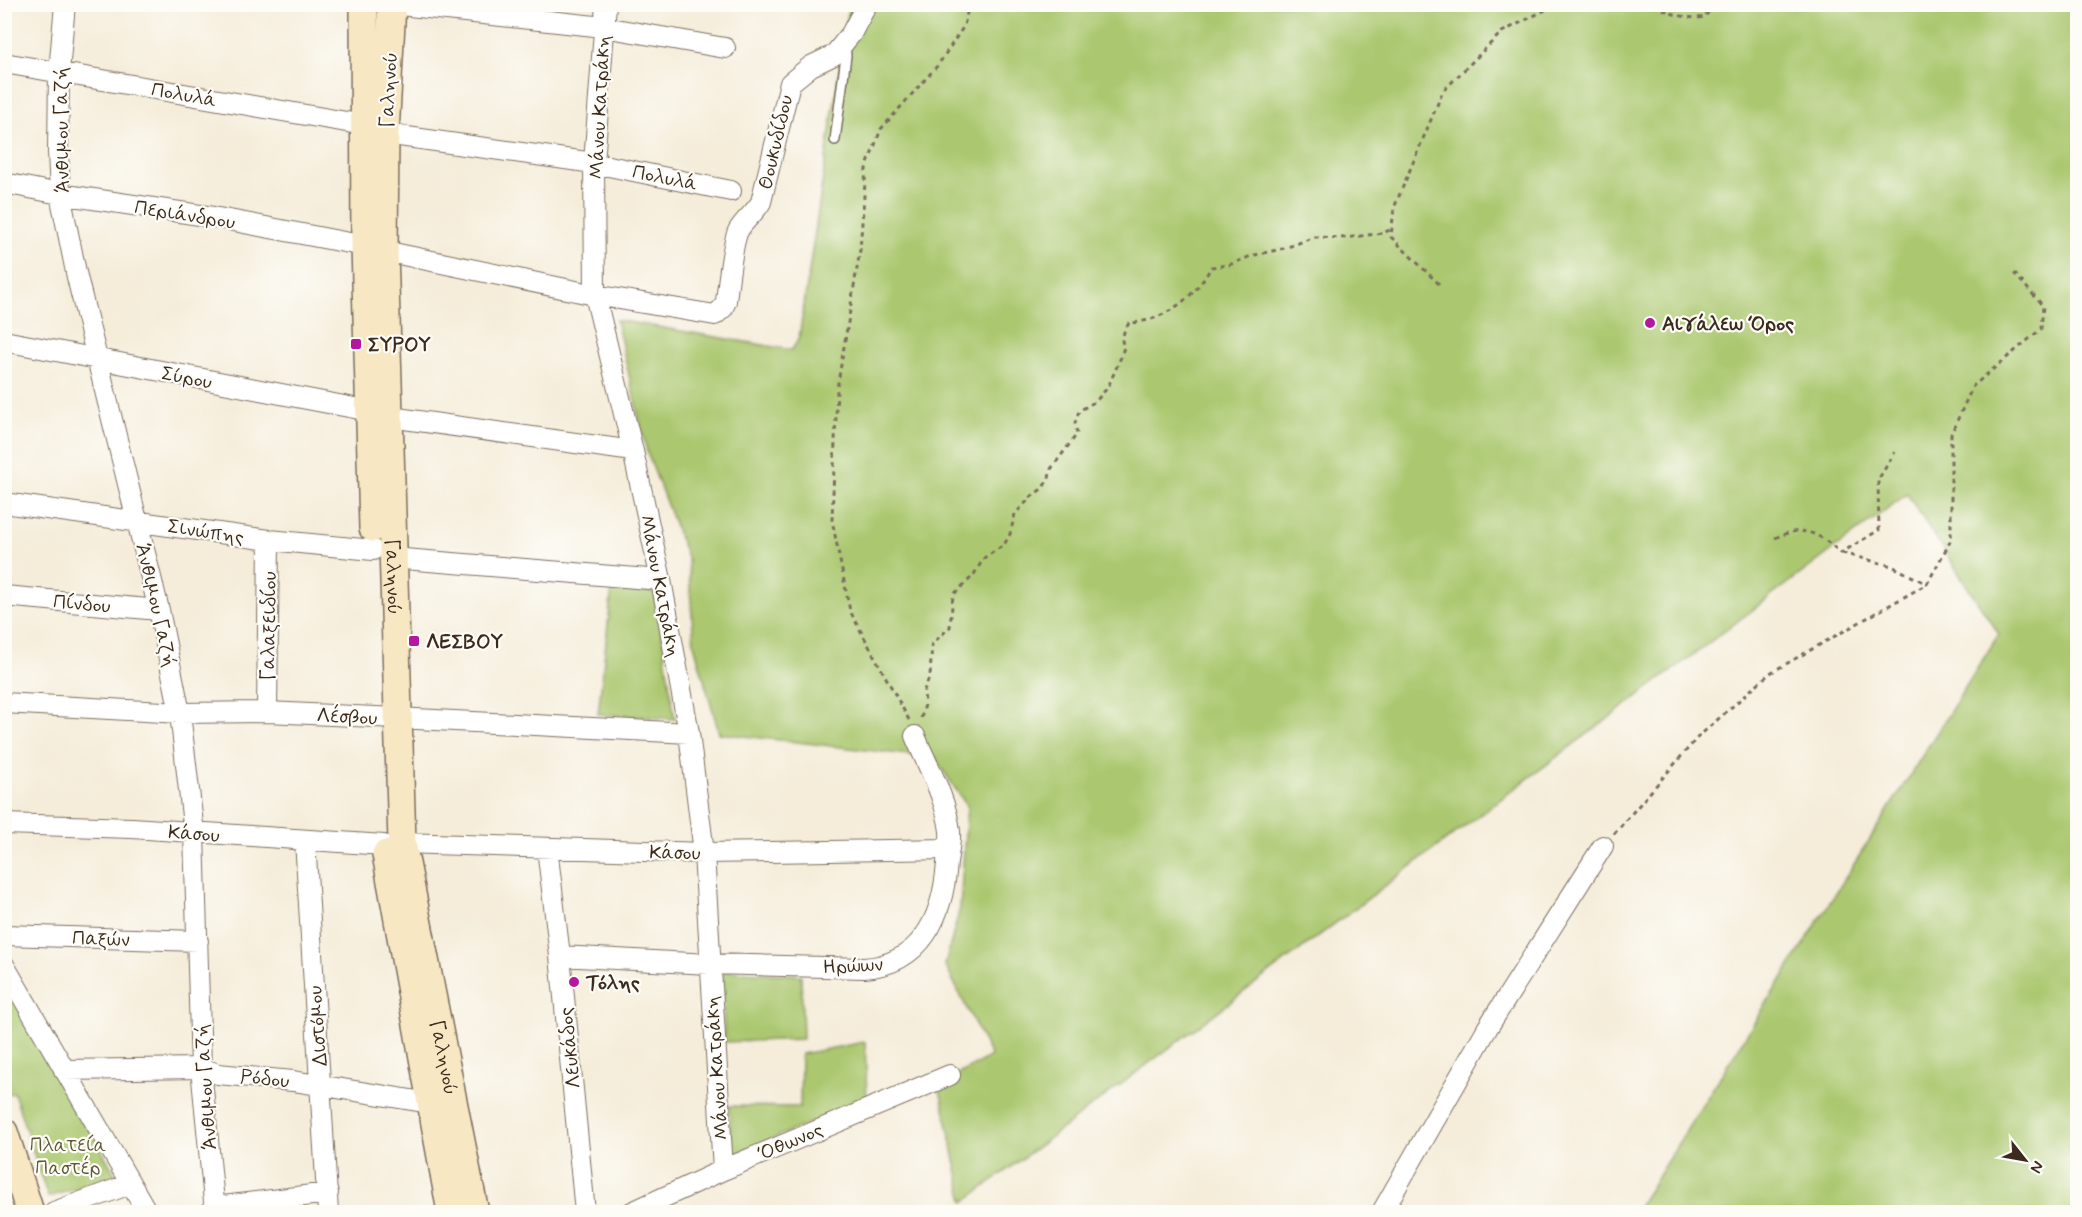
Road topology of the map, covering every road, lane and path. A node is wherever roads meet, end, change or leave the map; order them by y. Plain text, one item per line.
1 (65, 4) edge
2 (364, 4) edge
3 (606, 4) edge
4 (867, 4) edge
5 (969, 4) edge
6 (1557, 4) edge
7 (1656, 4) edge
8 (1719, 4) edge
9 (392, 5) edge
10 (604, 27) junction
11 (844, 43) junction
12 (725, 48) dead end
13 (4, 63) edge
14 (59, 72) junction
15 (374, 129) junction
16 (835, 140) dead end
17 (594, 163) junction
18 (4, 183) edge
19 (731, 191) dead end
20 (60, 194) junction
21 (1392, 229) junction
22 (374, 248) junction
23 (2014, 273) dead end
24 (1439, 284) dead end
25 (595, 295) junction
26 (4, 341) edge
27 (99, 360) junction
28 (380, 414) junction
29 (633, 451) junction
30 (1895, 452) dead end
31 (4, 503) edge
32 (137, 520) junction
33 (1775, 538) dead end
34 (269, 540) junction
35 (1841, 552) junction
36 (382, 554) junction
37 (661, 580) junction
38 (1927, 584) junction
39 (4, 596) edge
40 (159, 610) junction
41 (4, 704) edge
42 (180, 712) junction
43 (267, 712) junction
44 (389, 718) junction
45 (689, 733) junction
46 (914, 734) junction
47 (4, 824) edge
48 (194, 833) junction
49 (305, 840) junction
50 (393, 844) junction
51 (1603, 846) joint
52 (547, 848) junction
53 (949, 849) junction
54 (704, 853) junction
55 (4, 935) edge
56 (198, 941) junction
57 (560, 956) junction
58 (709, 964) junction
59 (4, 965) edge
60 (201, 1068) junction
61 (64, 1070) junction
62 (950, 1075) dead end
63 (321, 1085) junction
64 (430, 1102) junction
65 (4, 1132) edge
66 (723, 1170) junction
67 (130, 1184) junction
68 (328, 1203) edge
69 (94, 1206) edge
70 (215, 1210) edge
71 (30, 1212) edge
72 (54, 1212) edge
73 (147, 1212) edge
74 (451, 1212) edge
75 (475, 1212) edge
76 (585, 1212) edge
77 (632, 1212) edge
78 (1382, 1212) edge

1 - 14 street, Άνθιμου Γαζή
2 - 15 street, Γαληνού
3 - 10 street, Μάνου Κατράκη
4 - 11 street
5 - 46 path
6 - 21 path
7 - 8 path
9 - 10 street
9 - 15 street, Γαληνού
10 - 12 street
10 - 17 street, Μάνου Κατράκη
11 - 16 lane
11 - 25 street, Θουκυδίδου
13 - 14 street, Πολυλά
14 - 15 street, Πολυλά
14 - 20 street, Άνθιμου Γαζή
15 - 17 street, Πολυλά
15 - 22 street, Γαληνού
17 - 19 street, Πολυλά
17 - 25 street, Μάνου Κατράκη
18 - 20 street, Περιάνδρου
20 - 22 street, Περιάνδρου
20 - 27 street, Άνθιμου Γαζή
21 - 24 path
21 - 46 path
22 - 25 street, Περιάνδρου
22 - 28 street, Γαληνού
23 - 38 path
25 - 29 street, Μάνου Κατράκη
26 - 27 street, Σύρου
27 - 28 street, Σύρου
27 - 32 street, Άνθιμου Γαζή
28 - 29 street, Σύρου
28 - 36 street, Γαληνού
29 - 37 street, Μάνου Κατράκη
30 - 35 path
31 - 32 street, Σινώπης
32 - 34 street, Σινώπης
32 - 40 street, Άνθιμου Γαζή
33 - 35 path
34 - 36 street, Σινώπης
34 - 43 street, Γαλαξειδίου
35 - 38 path
36 - 37 street, Σινώπης
36 - 44 street, Γαληνού
37 - 45 street, Μάνου Κατράκη
38 - 51 path
39 - 40 street, Πίνδου
40 - 42 street, Άνθιμου Γαζή
41 - 42 street, Λέσβου
42 - 43 street, Λέσβου
42 - 48 street, Άνθιμου Γαζή
43 - 44 street, Λέσβου
44 - 45 street, Λέσβου
44 - 50 street, Γαληνού
45 - 54 street, Μάνου Κατράκη
46 - 53 street, Ηρώων
47 - 48 street, Κάσου
48 - 49 street, Κάσου
48 - 56 street, Άνθιμου Γαζή
49 - 50 street, Κάσου
49 - 63 street, Διστόμου
50 - 52 street, Κάσου
50 - 64 street, Γαληνού
50 - 75 street, Γαληνού
51 - 78 street
52 - 54 street, Κάσου
52 - 57 street, Λευκάδος
53 - 54 street, Κάσου
53 - 58 street, Ηρώων
54 - 58 street, Μάνου Κατράκη
55 - 56 street, Παξών
56 - 60 street, Άνθιμου Γαζή
57 - 58 street, Ηρώων
57 - 76 street, Λευκάδος
58 - 66 street, Μάνου Κατράκη
59 - 61 street
60 - 61 street, Ρόδου
60 - 63 street, Ρόδου
60 - 70 street, Άνθιμου Γαζή
61 - 67 street
62 - 66 street, Όθωνος
63 - 64 street, Ρόδου
63 - 68 street, Διστόμου
64 - 74 street, Γαληνού
65 - 71 street
66 - 77 street, Όθωνος
67 - 69 street
67 - 73 street
68 - 70 street
69 - 72 street

